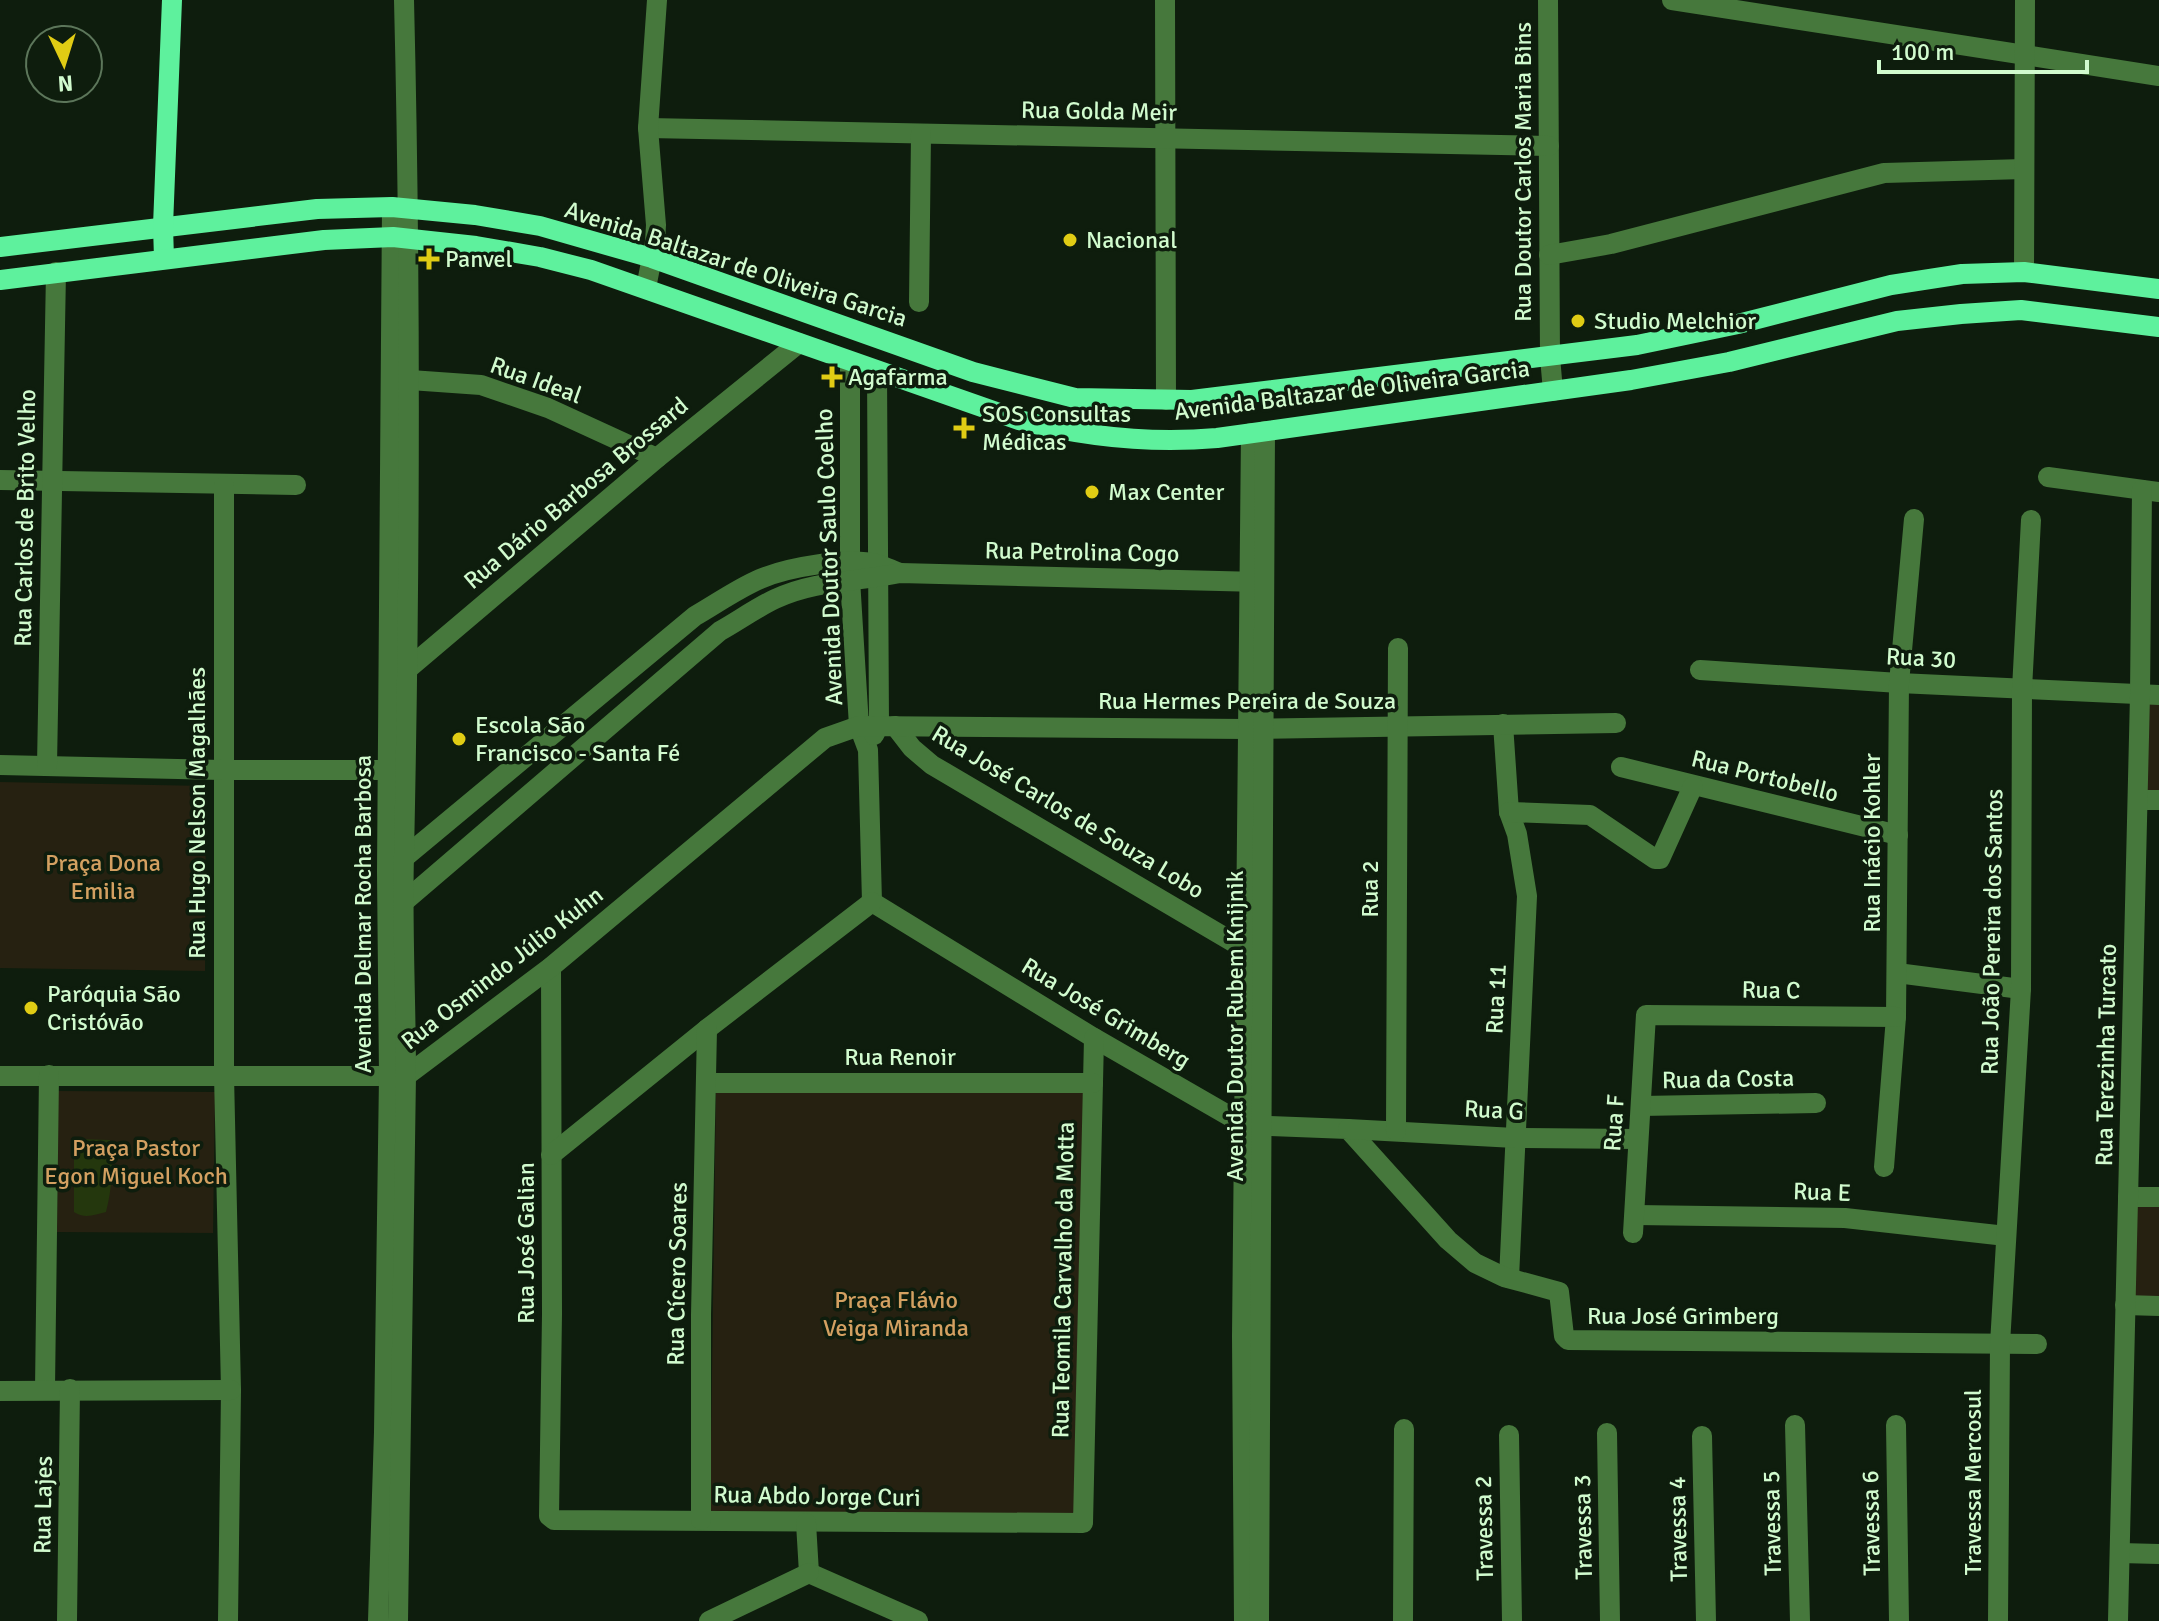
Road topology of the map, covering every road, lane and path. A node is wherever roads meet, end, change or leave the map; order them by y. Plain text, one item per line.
1 (172, 0) edge
2 (404, 0) edge
3 (657, 0) edge
4 (1165, 0) edge
5 (1548, 0) edge
6 (1672, 0) edge
7 (2025, 0) edge
8 (2026, 55) junction
9 (2159, 76) edge
10 (648, 128) junction
11 (921, 134) junction
12 (1164, 138) junction
13 (1549, 146) junction
14 (2024, 169) junction
15 (401, 208) junction
16 (163, 226) junction
17 (401, 237) junction
18 (0, 247) edge
19 (1549, 255) junction
20 (164, 258) junction
21 (652, 258) junction
22 (56, 272) junction
23 (2024, 272) junction
24 (0, 280) edge
25 (646, 288) junction
26 (2159, 289) edge
27 (919, 302) dead end
28 (2159, 327) edge
29 (799, 343) junction
30 (1550, 357) junction
31 (850, 362) junction
32 (877, 371) junction
33 (399, 379) junction
34 (1553, 391) junction
35 (1166, 400) junction
36 (1258, 432) junction
37 (657, 458) junction
38 (2048, 477) dead end
39 (0, 480) edge
40 (52, 481) junction
41 (296, 485) dead end
42 (224, 486) junction
43 (2150, 491) edge
44 (1914, 519) dead end
45 (2031, 520) dead end
46 (850, 571) junction
47 (877, 571) junction
48 (1256, 582) junction
49 (1398, 648) dead end
50 (645, 656) junction
51 (408, 667) junction
52 (1700, 670) dead end
53 (663, 680) junction
54 (1899, 683) junction
55 (388, 686) junction
56 (2022, 689) junction
57 (2149, 695) edge
58 (1616, 723) dead end
59 (1503, 724) junction
60 (878, 726) junction
61 (1396, 726) junction
62 (1255, 729) junction
63 (0, 765) edge
64 (47, 765) junction
65 (1621, 767) dead end
66 (222, 770) junction
67 (398, 770) junction
68 (493, 785) junction
69 (1693, 786) junction
70 (2138, 800) junction
71 (2159, 800) edge
72 (513, 807) junction
73 (1509, 812) junction
74 (1898, 835) junction
75 (404, 859) junction
76 (387, 872) junction
77 (404, 900) junction
78 (872, 902) junction
79 (387, 918) junction
80 (1254, 954) junction
81 (551, 967) junction
82 (1897, 973) junction
83 (2021, 989) junction
84 (1646, 1015) joint
85 (1896, 1017) junction
86 (707, 1029) junction
87 (1094, 1038) junction
88 (49, 1075) junction
89 (224, 1075) junction
90 (0, 1076) edge
91 (398, 1076) junction
92 (707, 1083) junction
93 (1093, 1083) junction
94 (1816, 1103) dead end
95 (1641, 1106) junction
96 (1252, 1125) junction
97 (1348, 1129) junction
98 (1396, 1131) junction
99 (1515, 1138) junction
100 (1638, 1139) junction
101 (551, 1155) junction
102 (1884, 1167) dead end
103 (2128, 1197) junction
104 (2159, 1197) edge
105 (1634, 1224) joint
106 (2006, 1236) junction
107 (1509, 1278) junction
108 (2125, 1305) junction
109 (2159, 1306) edge
110 (2000, 1344) junction
111 (2037, 1344) dead end
112 (45, 1389) junction
113 (70, 1389) junction
114 (231, 1390) junction
115 (0, 1391) edge
116 (1795, 1425) dead end
117 (1896, 1425) dead end
118 (1404, 1429) dead end
119 (1607, 1433) dead end
120 (1509, 1435) dead end
121 (1702, 1436) dead end
122 (1251, 1494) junction
123 (550, 1519) joint
124 (701, 1520) junction
125 (806, 1523) junction
126 (1083, 1523) joint
127 (2120, 1553) junction
128 (2159, 1554) edge
129 (809, 1573) junction
130 (67, 1621) edge
131 (228, 1621) edge
132 (378, 1621) edge
133 (398, 1621) edge
134 (709, 1621) edge
135 (918, 1621) edge
136 (1244, 1621) edge
137 (1259, 1621) edge
138 (1403, 1621) edge
139 (1512, 1621) edge
140 (1610, 1621) edge
141 (1706, 1621) edge
142 (1800, 1621) edge
143 (1899, 1621) edge
144 (1998, 1621) edge
145 (2118, 1621) edge

1 - 16 main road
2 - 15 street, Avenida Delmar Rocha Barbosa
3 - 10 street
4 - 12 street
5 - 13 street, Rua Doutor Carlos Maria Bins
6 - 8 street
7 - 8 street
8 - 9 street
8 - 14 street
10 - 11 street, Rua Golda Meir
10 - 21 street
11 - 12 street, Rua Golda Meir
11 - 27 street
12 - 13 street, Rua Golda Meir
12 - 35 street
13 - 19 street, Rua Doutor Carlos Maria Bins
14 - 19 street
14 - 23 street
15 - 16 main road, Avenida Baltazar de Oliveira Garcia
15 - 17 street, Avenida Delmar Rocha Barbosa
15 - 21 main road, Avenida Baltazar de Oliveira Garcia
16 - 18 main road, Avenida Baltazar de Oliveira Garcia
16 - 20 main road
17 - 20 main road, Avenida Baltazar de Oliveira Garcia
17 - 25 main road, Avenida Baltazar de Oliveira Garcia
17 - 33 street, Avenida Delmar Rocha Barbosa
19 - 30 street, Rua Doutor Carlos Maria Bins
20 - 22 main road, Avenida Baltazar de Oliveira Garcia
21 - 25 street
21 - 35 main road, Avenida Baltazar de Oliveira Garcia
22 - 24 main road, Avenida Baltazar de Oliveira Garcia
22 - 40 street, Rua Carlos de Brito Velho
23 - 26 main road, Avenida Baltazar de Oliveira Garcia
23 - 30 main road, Avenida Baltazar de Oliveira Garcia
25 - 29 main road, Avenida Baltazar de Oliveira Garcia
28 - 34 main road, Avenida Baltazar de Oliveira Garcia
29 - 31 main road, Avenida Baltazar de Oliveira Garcia
29 - 37 street, Rua Dário Barbosa Brossard
30 - 34 street, Rua Doutor Carlos Maria Bins
30 - 35 main road, Avenida Baltazar de Oliveira Garcia
31 - 32 main road, Avenida Baltazar de Oliveira Garcia
31 - 46 street, Avenida Doutor Saulo Coelho
32 - 36 main road, Avenida Baltazar de Oliveira Garcia
32 - 47 street, Avenida Doutor Saulo Coelho
33 - 37 street, Rua Ideal
33 - 51 street, Avenida Delmar Rocha Barbosa
33 - 55 street, Avenida Delmar Rocha Barbosa
34 - 36 main road, Avenida Baltazar de Oliveira Garcia
36 - 48 street, Avenida Doutor Rubem Knijnik
37 - 51 street, Rua Dário Barbosa Brossard
38 - 43 street
39 - 40 street
40 - 42 street
40 - 64 street, Rua Carlos de Brito Velho
41 - 42 street
42 - 66 street, Rua Hugo Nelson Magalhães
43 - 57 street, Rua Terezinha Turcato
44 - 54 street, Rua Inácio Kohler
45 - 56 street, Rua João Pereira dos Santos
46 - 47 street, Rua Petrolina Cogo
46 - 50 street
46 - 53 street
46 - 60 street, Avenida Doutor Saulo Coelho
47 - 48 street, Rua Petrolina Cogo
47 - 60 street, Avenida Doutor Saulo Coelho
48 - 62 street, Avenida Doutor Rubem Knijnik
49 - 61 street, Rua 2
50 - 53 street
50 - 68 street
51 - 55 street, Rua Dário Barbosa Brossard
51 - 67 street, Avenida Delmar Rocha Barbosa
52 - 54 street, Rua 30
53 - 72 street
54 - 56 street, Rua 30
54 - 74 street, Rua Inácio Kohler
55 - 67 street, Avenida Delmar Rocha Barbosa
56 - 57 street, Rua 30
56 - 83 street, Rua João Pereira dos Santos
57 - 70 street, Rua Terezinha Turcato
58 - 59 street, Rua Hermes Pereira de Souza
59 - 61 street, Rua Hermes Pereira de Souza
59 - 73 street, Rua 11
60 - 62 street, Rua Hermes Pereira de Souza
60 - 78 street, Avenida Doutor Saulo Coelho
60 - 80 street, Rua José Carlos de Souza Lobo
60 - 81 street, Rua Osmindo Júlio Kuhn
61 - 62 street, Rua Hermes Pereira de Souza
61 - 98 street, Rua 2
62 - 80 street, Avenida Doutor Rubem Knijnik
63 - 64 street
64 - 66 street
65 - 69 street, Rua Portobello
66 - 67 street
66 - 89 street, Rua Hugo Nelson Magalhães
67 - 75 street, Avenida Delmar Rocha Barbosa
67 - 76 street, Avenida Delmar Rocha Barbosa
68 - 72 street
68 - 75 street
69 - 73 street
69 - 74 street, Rua Portobello
70 - 71 street
70 - 103 street, Rua Terezinha Turcato
72 - 77 street
73 - 99 street, Rua 11
74 - 82 street, Rua Inácio Kohler
75 - 76 street
75 - 77 street, Avenida Delmar Rocha Barbosa
76 - 79 street, Avenida Delmar Rocha Barbosa
77 - 79 street
77 - 91 street, Avenida Delmar Rocha Barbosa
78 - 86 street
78 - 87 street, Rua José Grimberg
79 - 91 street, Avenida Delmar Rocha Barbosa
80 - 96 street, Avenida Doutor Rubem Knijnik
81 - 91 street, Rua Osmindo Júlio Kuhn
81 - 101 street, Rua José Galian
82 - 83 street
82 - 85 street, Rua Inácio Kohler
83 - 106 street, Rua João Pereira dos Santos
84 - 85 street, Rua C
84 - 95 street, Rua F
85 - 102 street, Rua Inácio Kohler
86 - 92 street, Rua Cícero Soares
86 - 101 street
87 - 93 street, Rua Teomila Carvalho da Motta
87 - 96 street, Rua José Grimberg
88 - 89 street, Rua Osmindo Júlio Kuhn
88 - 90 street, Rua Osmindo Júlio Kuhn
88 - 112 street
89 - 91 street, Rua Osmindo Júlio Kuhn
89 - 114 street, Rua Hugo Nelson Magalhães
91 - 132 street, Avenida Delmar Rocha Barbosa
91 - 133 street, Avenida Delmar Rocha Barbosa
92 - 93 street, Rua Renoir
92 - 124 street, Rua Cícero Soares
93 - 126 street, Rua Teomila Carvalho da Motta
94 - 95 street, Rua da Costa
95 - 100 street, Rua F
96 - 97 street, Rua José Grimberg
96 - 122 street, Avenida Doutor Rubem Knijnik
97 - 98 street, Rua G
97 - 107 street, Rua José Grimberg
98 - 99 street, Rua G
99 - 100 street, Rua G
99 - 107 street, Rua 11
100 - 105 street, Rua F
101 - 123 street, Rua José Galian
103 - 104 street
103 - 108 street, Rua Terezinha Turcato
105 - 106 street, Rua E
106 - 110 street, Rua João Pereira dos Santos
107 - 110 street, Rua José Grimberg
108 - 109 street
108 - 127 street, Rua Terezinha Turcato
110 - 111 street, Rua José Grimberg
110 - 144 street, Travessa Mercosul
112 - 113 street
112 - 115 street
113 - 114 street
113 - 130 street, Rua Lajes
114 - 131 street, Rua Hugo Nelson Magalhães
116 - 142 street, Travessa 5
117 - 143 street, Travessa 6
118 - 138 street
119 - 140 street, Travessa 3
120 - 139 street, Travessa 2
121 - 141 street, Travessa 4
122 - 136 street, Avenida Doutor Rubem Knijnik
122 - 137 street, Avenida Doutor Rubem Knijnik
123 - 124 street, Rua Abdo Jorge Curi
124 - 125 street, Rua Abdo Jorge Curi
125 - 126 street, Rua Abdo Jorge Curi
125 - 129 street
127 - 128 street
127 - 145 street, Rua Terezinha Turcato
129 - 134 street
129 - 135 street

